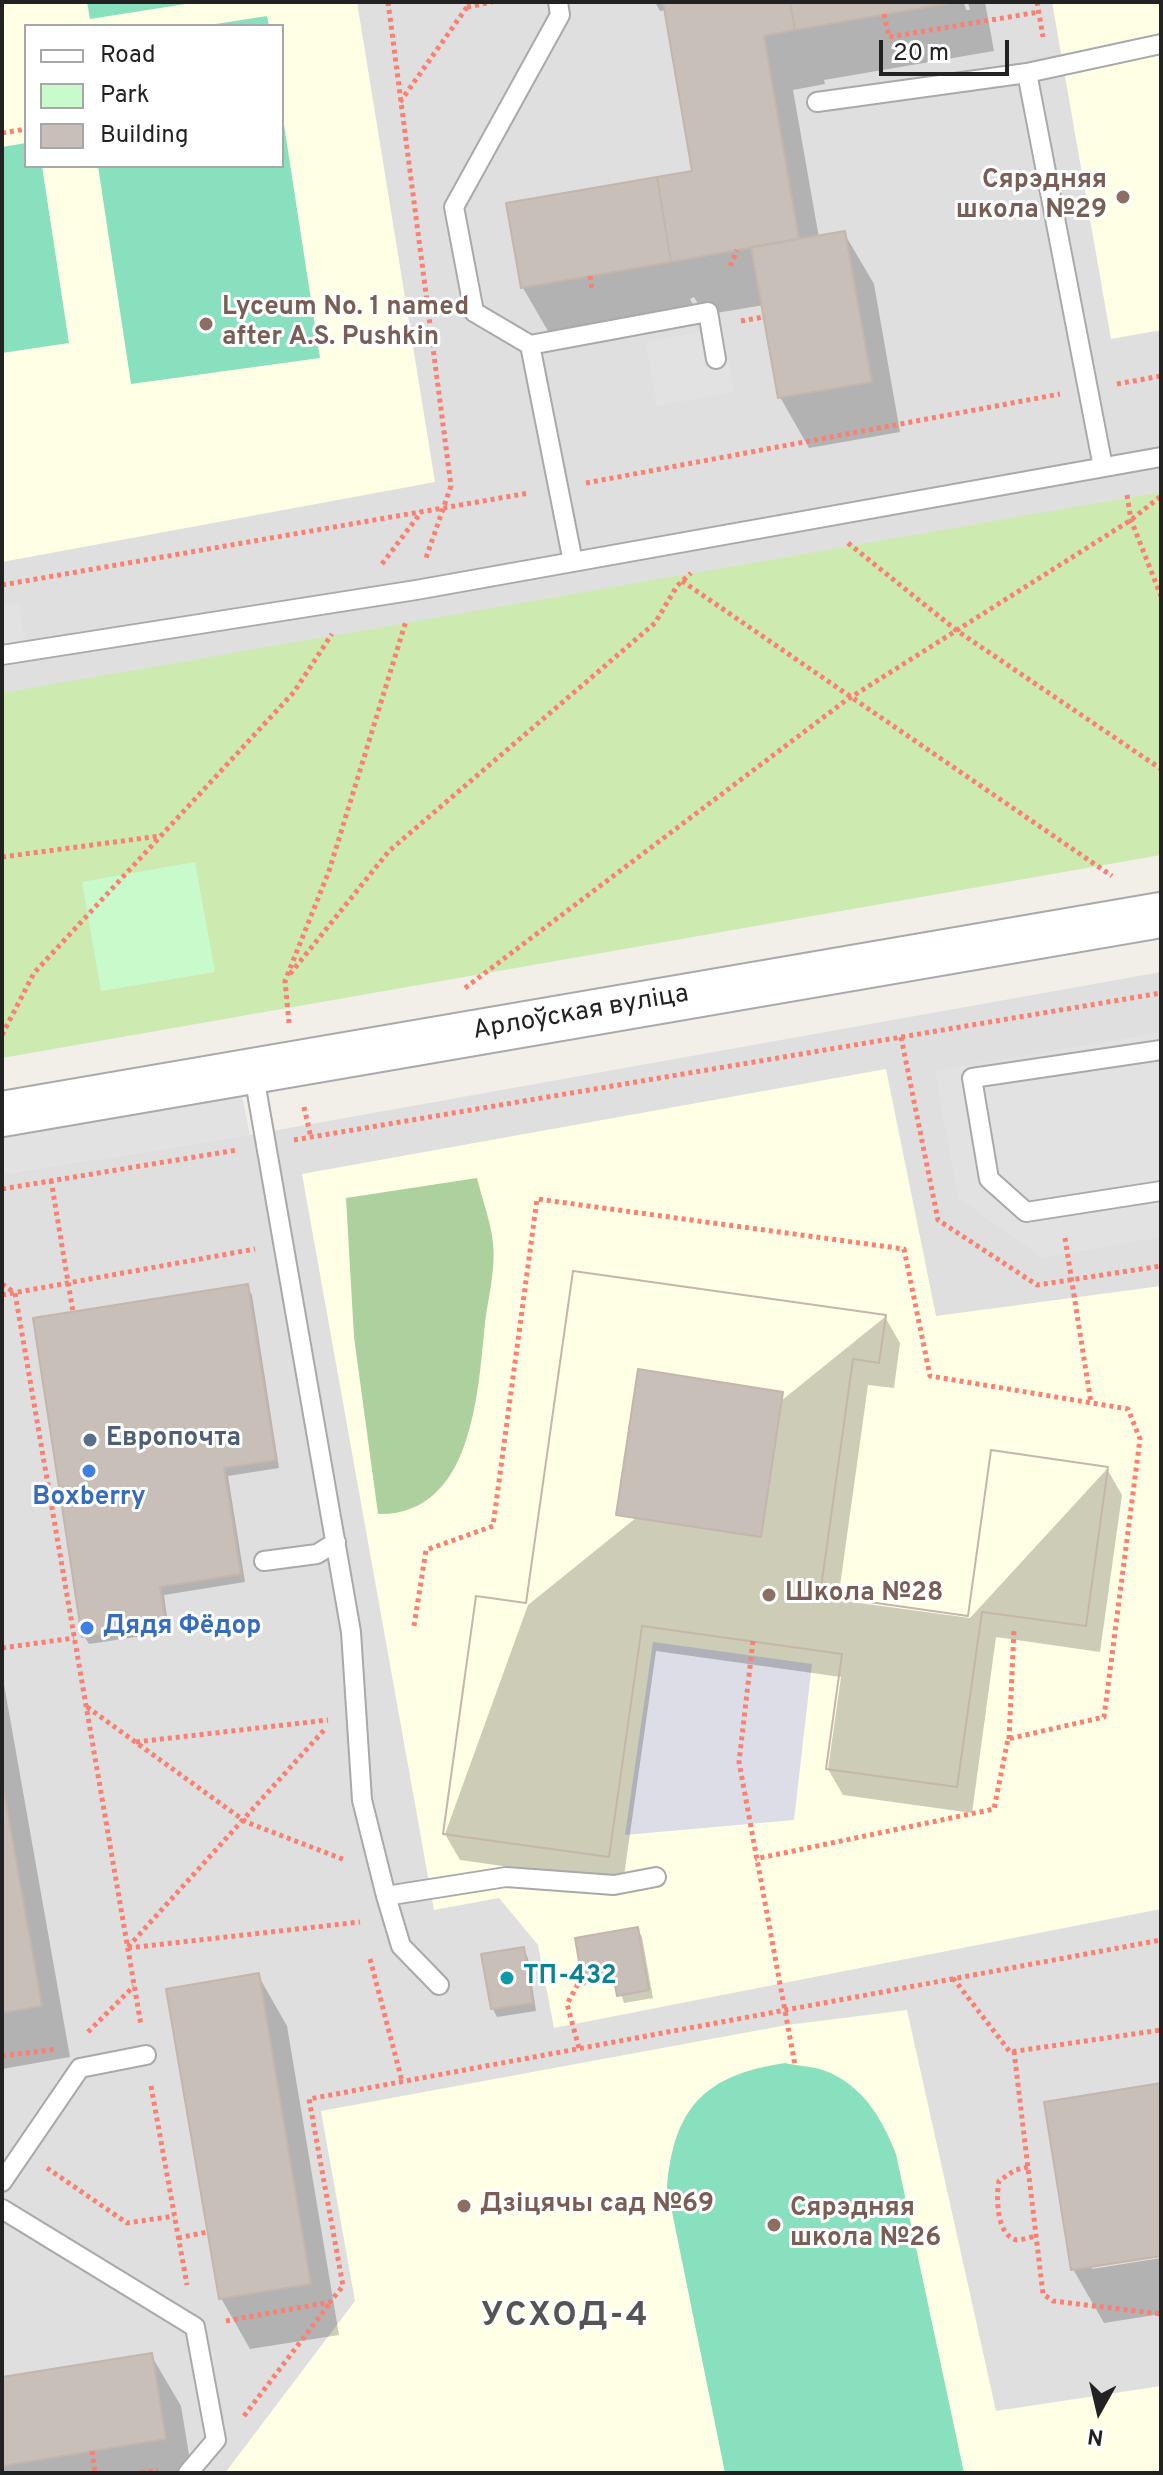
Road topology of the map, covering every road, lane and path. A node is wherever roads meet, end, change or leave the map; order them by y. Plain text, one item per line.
1 (388, 2) edge
2 (492, 2) edge
3 (558, 2) edge
4 (466, 4) edge
5 (1039, 12) dead end
6 (884, 14) dead end
7 (1161, 44) edge
8 (1027, 73) junction
9 (817, 102) dead end
10 (399, 103) junction
11 (24, 129) edge
12 (2, 133) edge
13 (737, 250) dead end
14 (730, 266) dead end
15 (590, 276) dead end
16 (592, 290) dead end
17 (764, 317) dead end
18 (740, 321) dead end
19 (530, 345) junction
20 (716, 359) dead end
21 (1161, 376) edge
22 (1087, 389) junction
23 (1161, 457) edge
24 (1112, 465) junction
25 (558, 488) junction
26 (1161, 496) edge
27 (444, 506) junction
28 (422, 511) junction
29 (1131, 520) junction
30 (734, 534) junction
31 (841, 538) dead end
32 (623, 554) junction
33 (573, 562) junction
34 (683, 581) junction
35 (2, 585) edge
36 (416, 590) junction
37 (1161, 596) edge
38 (356, 599) junction
39 (409, 613) dead end
40 (956, 630) junction
41 (2, 655) edge
42 (853, 697) junction
43 (1161, 769) edge
44 (161, 836) junction
45 (2, 857) edge
46 (1110, 876) dead end
47 (1161, 915) edge
48 (285, 981) junction
49 (1161, 993) edge
50 (455, 996) dead end
51 (305, 1023) dead end
52 (2, 1035) edge
53 (1161, 1050) edge
54 (253, 1070) junction
55 (2, 1114) edge
56 (267, 1145) junction
57 (51, 1180) junction
58 (2, 1189) edge
59 (1161, 1191) edge
60 (1060, 1206) junction
61 (284, 1244) junction
62 (68, 1283) junction
63 (2, 1284) edge
64 (15, 1293) junction
65 (2, 1295) edge
66 (73, 1312) dead end
67 (1091, 1403) junction
68 (336, 1542) junction
69 (264, 1561) dead end
70 (414, 1626) dead end
71 (1014, 1630) dead end
72 (74, 1638) junction
73 (753, 1641) dead end
74 (2, 1648) edge
75 (86, 1707) junction
76 (1009, 1739) junction
77 (135, 1742) junction
78 (242, 1819) junction
79 (755, 1859) junction
80 (349, 1861) dead end
81 (656, 1877) dead end
82 (386, 1896) junction
83 (363, 1934) dead end
84 (1161, 1940) edge
85 (128, 1948) junction
86 (367, 1949) dead end
87 (614, 1978) dead end
88 (953, 1978) junction
89 (439, 1985) dead end
90 (134, 1986) junction
91 (784, 2010) junction
92 (1161, 2030) edge
93 (85, 2036) dead end
94 (60, 2048) dead end
95 (579, 2048) junction
96 (1014, 2051) junction
97 (146, 2055) junction
98 (2, 2056) edge
99 (795, 2065) dead end
100 (402, 2081) junction
101 (21, 2150) junction
102 (1028, 2167) junction
103 (2, 2182) edge
104 (2, 2209) edge
105 (174, 2216) junction
106 (207, 2232) dead end
107 (1036, 2236) junction
108 (178, 2238) junction
109 (330, 2302) junction
110 (1161, 2314) edge
111 (195, 2327) junction
112 (238, 2425) dead end
113 (92, 2451) dead end
114 (95, 2473) edge
115 (188, 2473) edge

1 - 10 path
2 - 4 path
3 - 19 lane
4 - 10 path
5 - 6 path
7 - 8 lane
8 - 9 lane
8 - 22 lane
10 - 27 path
11 - 12 path
13 - 14 path
15 - 16 path
17 - 18 path
19 - 20 lane
19 - 25 lane
21 - 22 path
22 - 24 lane
22 - 25 path
23 - 24 lane
24 - 29 path
24 - 30 lane
25 - 27 path
25 - 33 lane
26 - 29 path
27 - 28 path
27 - 36 path
28 - 35 path
28 - 38 path
29 - 37 path
29 - 40 path
30 - 32 lane
30 - 34 path
31 - 40 path
32 - 33 lane
32 - 34 path
33 - 36 lane
34 - 42 path
34 - 48 path
36 - 38 lane
38 - 41 lane
38 - 44 path
39 - 48 path
40 - 42 path
40 - 43 path
42 - 46 path
42 - 50 path
44 - 45 path
44 - 52 path
47 - 54 street, Арлоўская вуліца
48 - 51 path
49 - 56 path
53 - 60 lane
54 - 55 street, Арлоўская вуліца
54 - 56 lane
56 - 57 path
56 - 61 lane
57 - 58 path
57 - 62 path
59 - 60 lane
60 - 67 path
61 - 62 path
61 - 68 lane
62 - 64 path
62 - 66 path
63 - 64 path
64 - 65 path
64 - 72 path
67 - 70 path
67 - 76 path
68 - 69 lane
68 - 82 lane
71 - 76 path
72 - 74 path
72 - 75 path
73 - 79 path
75 - 77 path
75 - 85 path
76 - 79 path
77 - 78 path
77 - 78 path
78 - 80 path
78 - 85 path
79 - 91 path
81 - 82 lane
82 - 89 lane
83 - 85 path
84 - 88 path
85 - 90 path
86 - 100 path
87 - 95 path
88 - 91 path
88 - 96 path
90 - 93 path
90 - 97 path
91 - 95 path
91 - 99 path
92 - 96 path
94 - 98 path
95 - 100 path
96 - 102 path
97 - 101 lane
97 - 105 path
100 - 109 path
101 - 103 lane
101 - 105 path
102 - 107 path
102 - 107 path
104 - 111 lane
105 - 108 path
106 - 108 path
107 - 110 path
108 - 111 path
109 - 111 path
109 - 112 path
111 - 115 lane
113 - 114 path

